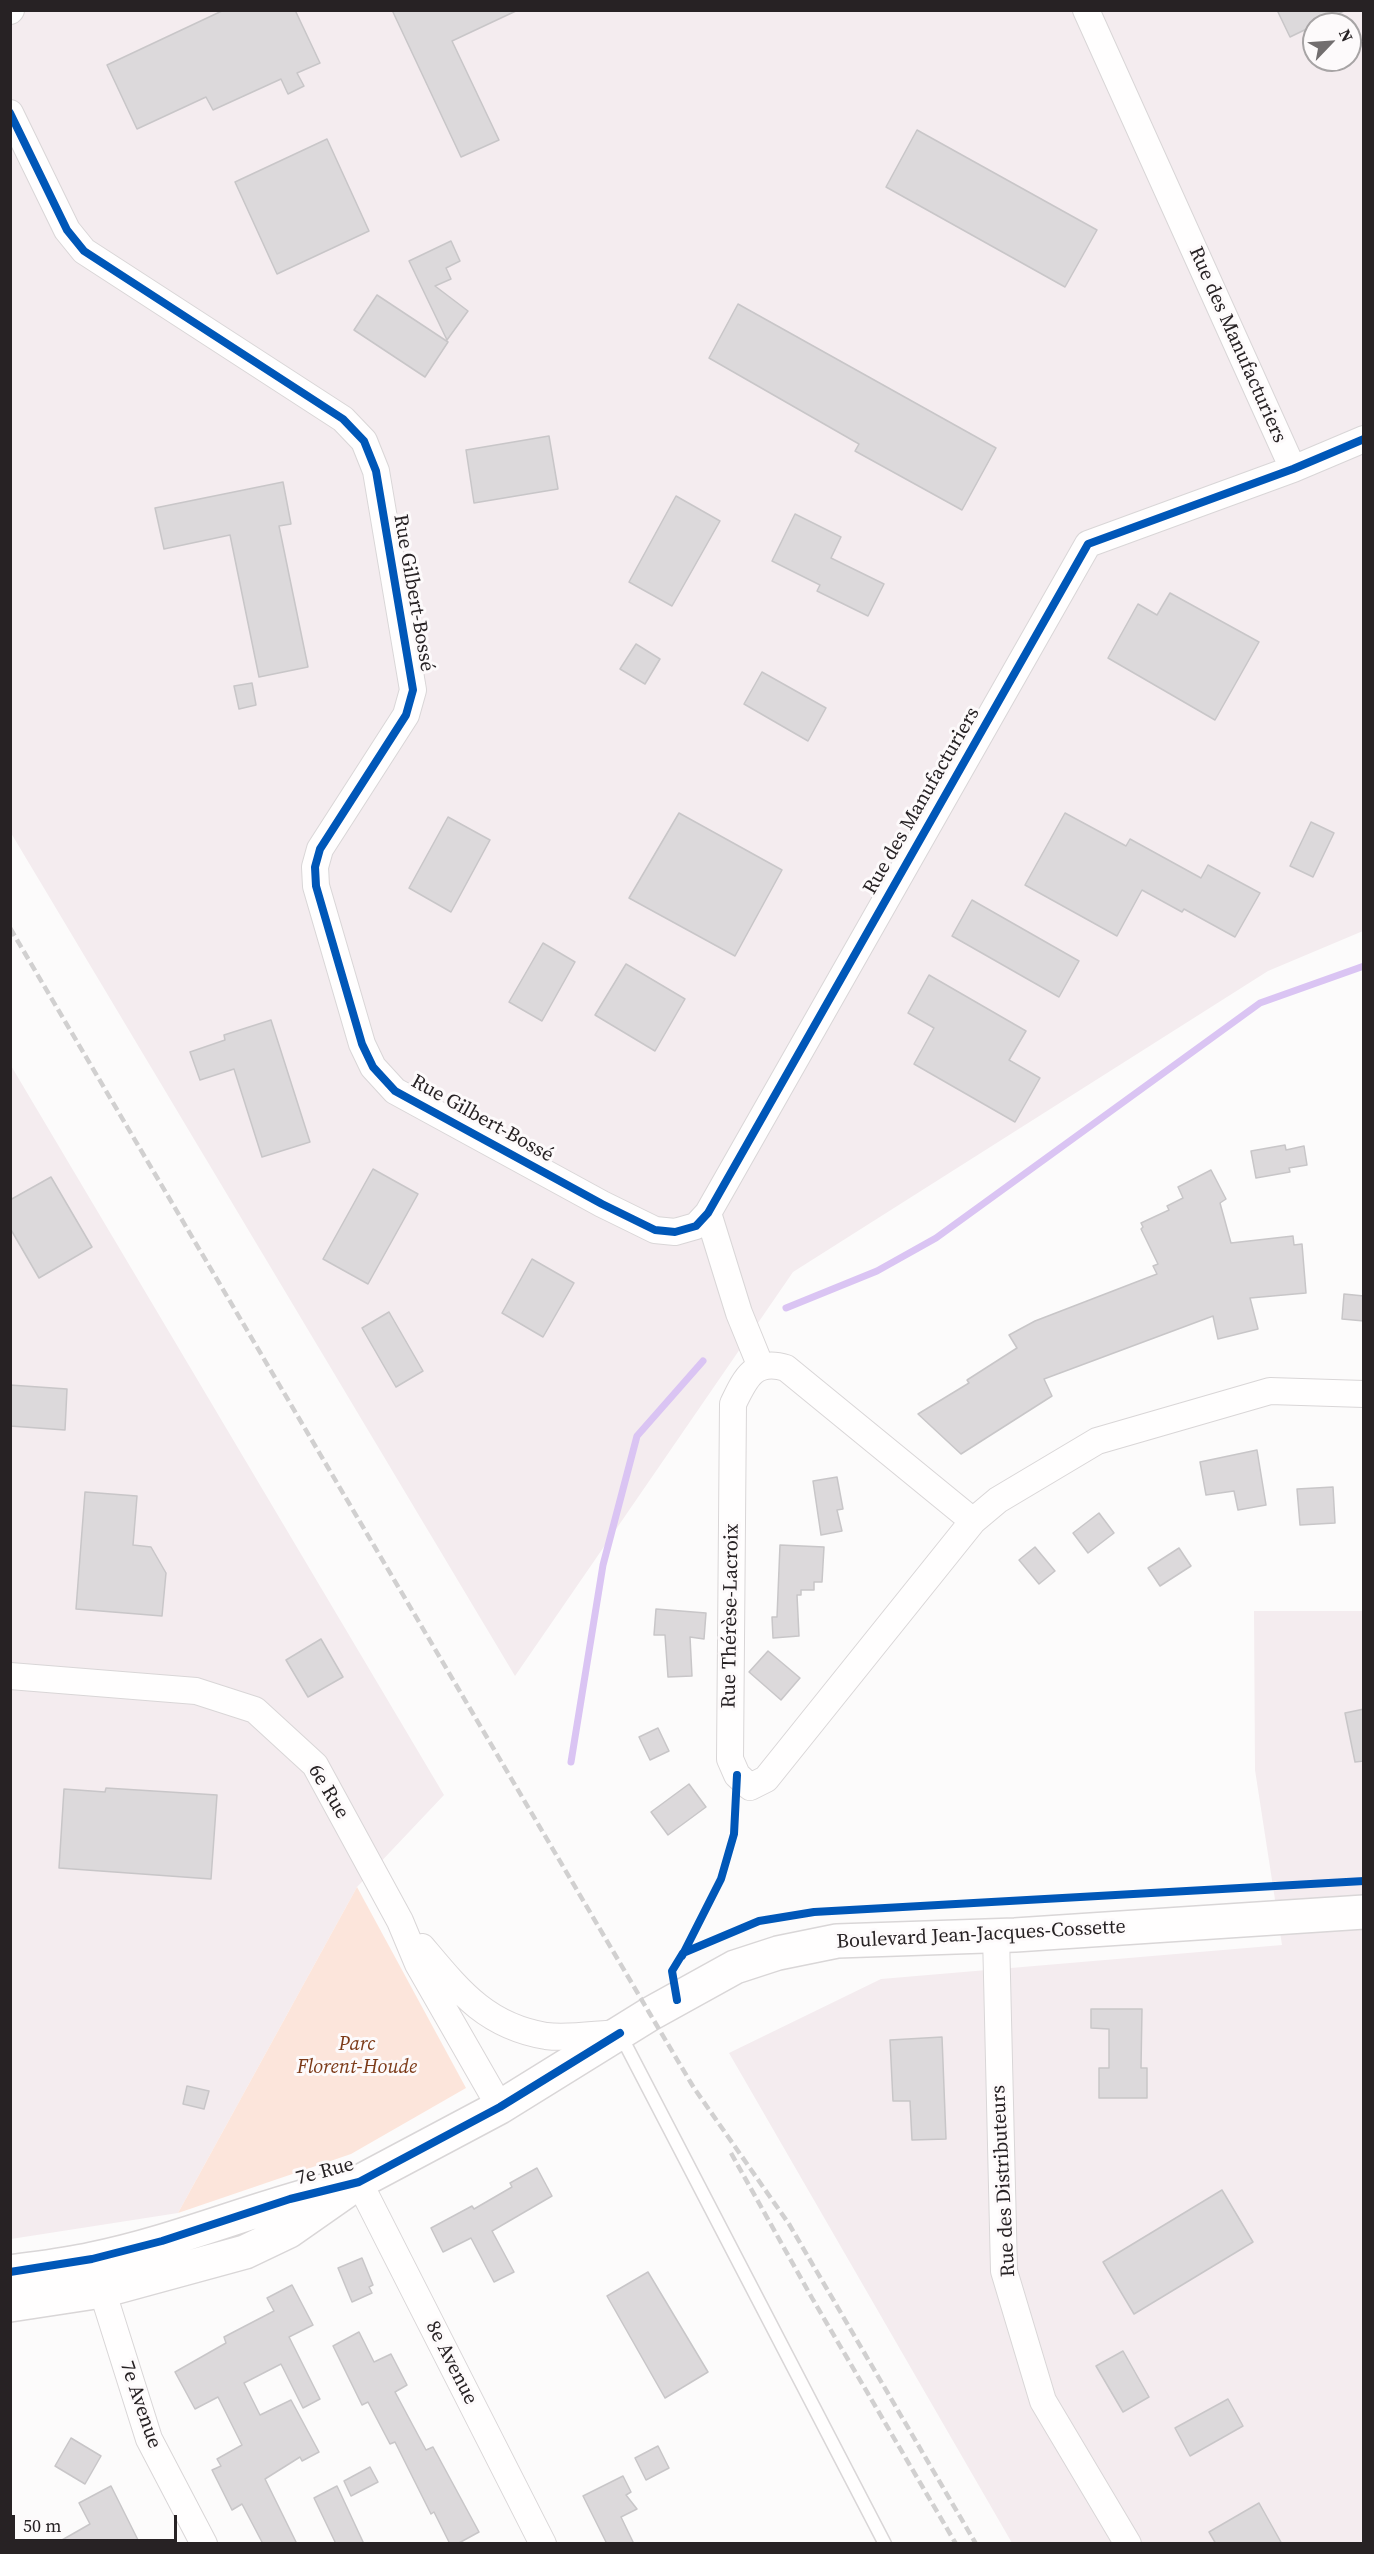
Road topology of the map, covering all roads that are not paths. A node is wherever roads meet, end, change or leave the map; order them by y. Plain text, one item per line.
1 (1086, 10) edge
2 (10, 113) edge
3 (1364, 439) edge
4 (1293, 469) junction
5 (708, 1213) junction
6 (655, 1230) joint
7 (761, 1366) junction
8 (1364, 1394) edge
9 (973, 1521) junction
10 (10, 1676) edge
11 (1364, 1912) edge
12 (400, 1921) junction
13 (996, 1935) junction
14 (620, 2033) junction
15 (500, 2107) junction
16 (359, 2182) junction
17 (93, 2259) junction
18 (10, 2272) edge
19 (102, 2291) junction
20 (10, 2305) edge
21 (204, 2544) edge
22 (543, 2544) edge
23 (885, 2544) edge
24 (1128, 2544) edge

1 - 4 street, Rue des Manufacturiers
2 - 6 street, Rue Gilbert-Bossé
3 - 4 street
4 - 5 street, Rue des Manufacturiers
5 - 6 street, Rue des Manufacturiers
5 - 7 street
7 - 9 street
7 - 9 street, Rue Thérèse-Lacroix
8 - 9 street, Rue Thérèse-Lacroix
10 - 12 street, 6e Rue
11 - 13 main road, Boulevard Jean-Jacques-Cossette
12 - 14 street
12 - 15 street, 6e Rue
13 - 14 main road, Boulevard Jean-Jacques-Cossette
13 - 24 street, Rue des Distributeurs
14 - 15 main road, 7e Rue
14 - 23 lane
15 - 16 main road, 7e Rue
16 - 17 main road, 7e Rue
16 - 19 main road, 7e Rue
16 - 22 street, 8e Avenue
17 - 18 main road, 7e Rue
17 - 19 street, 7e Avenue
19 - 20 main road, 7e Rue
19 - 21 street, 7e Avenue

